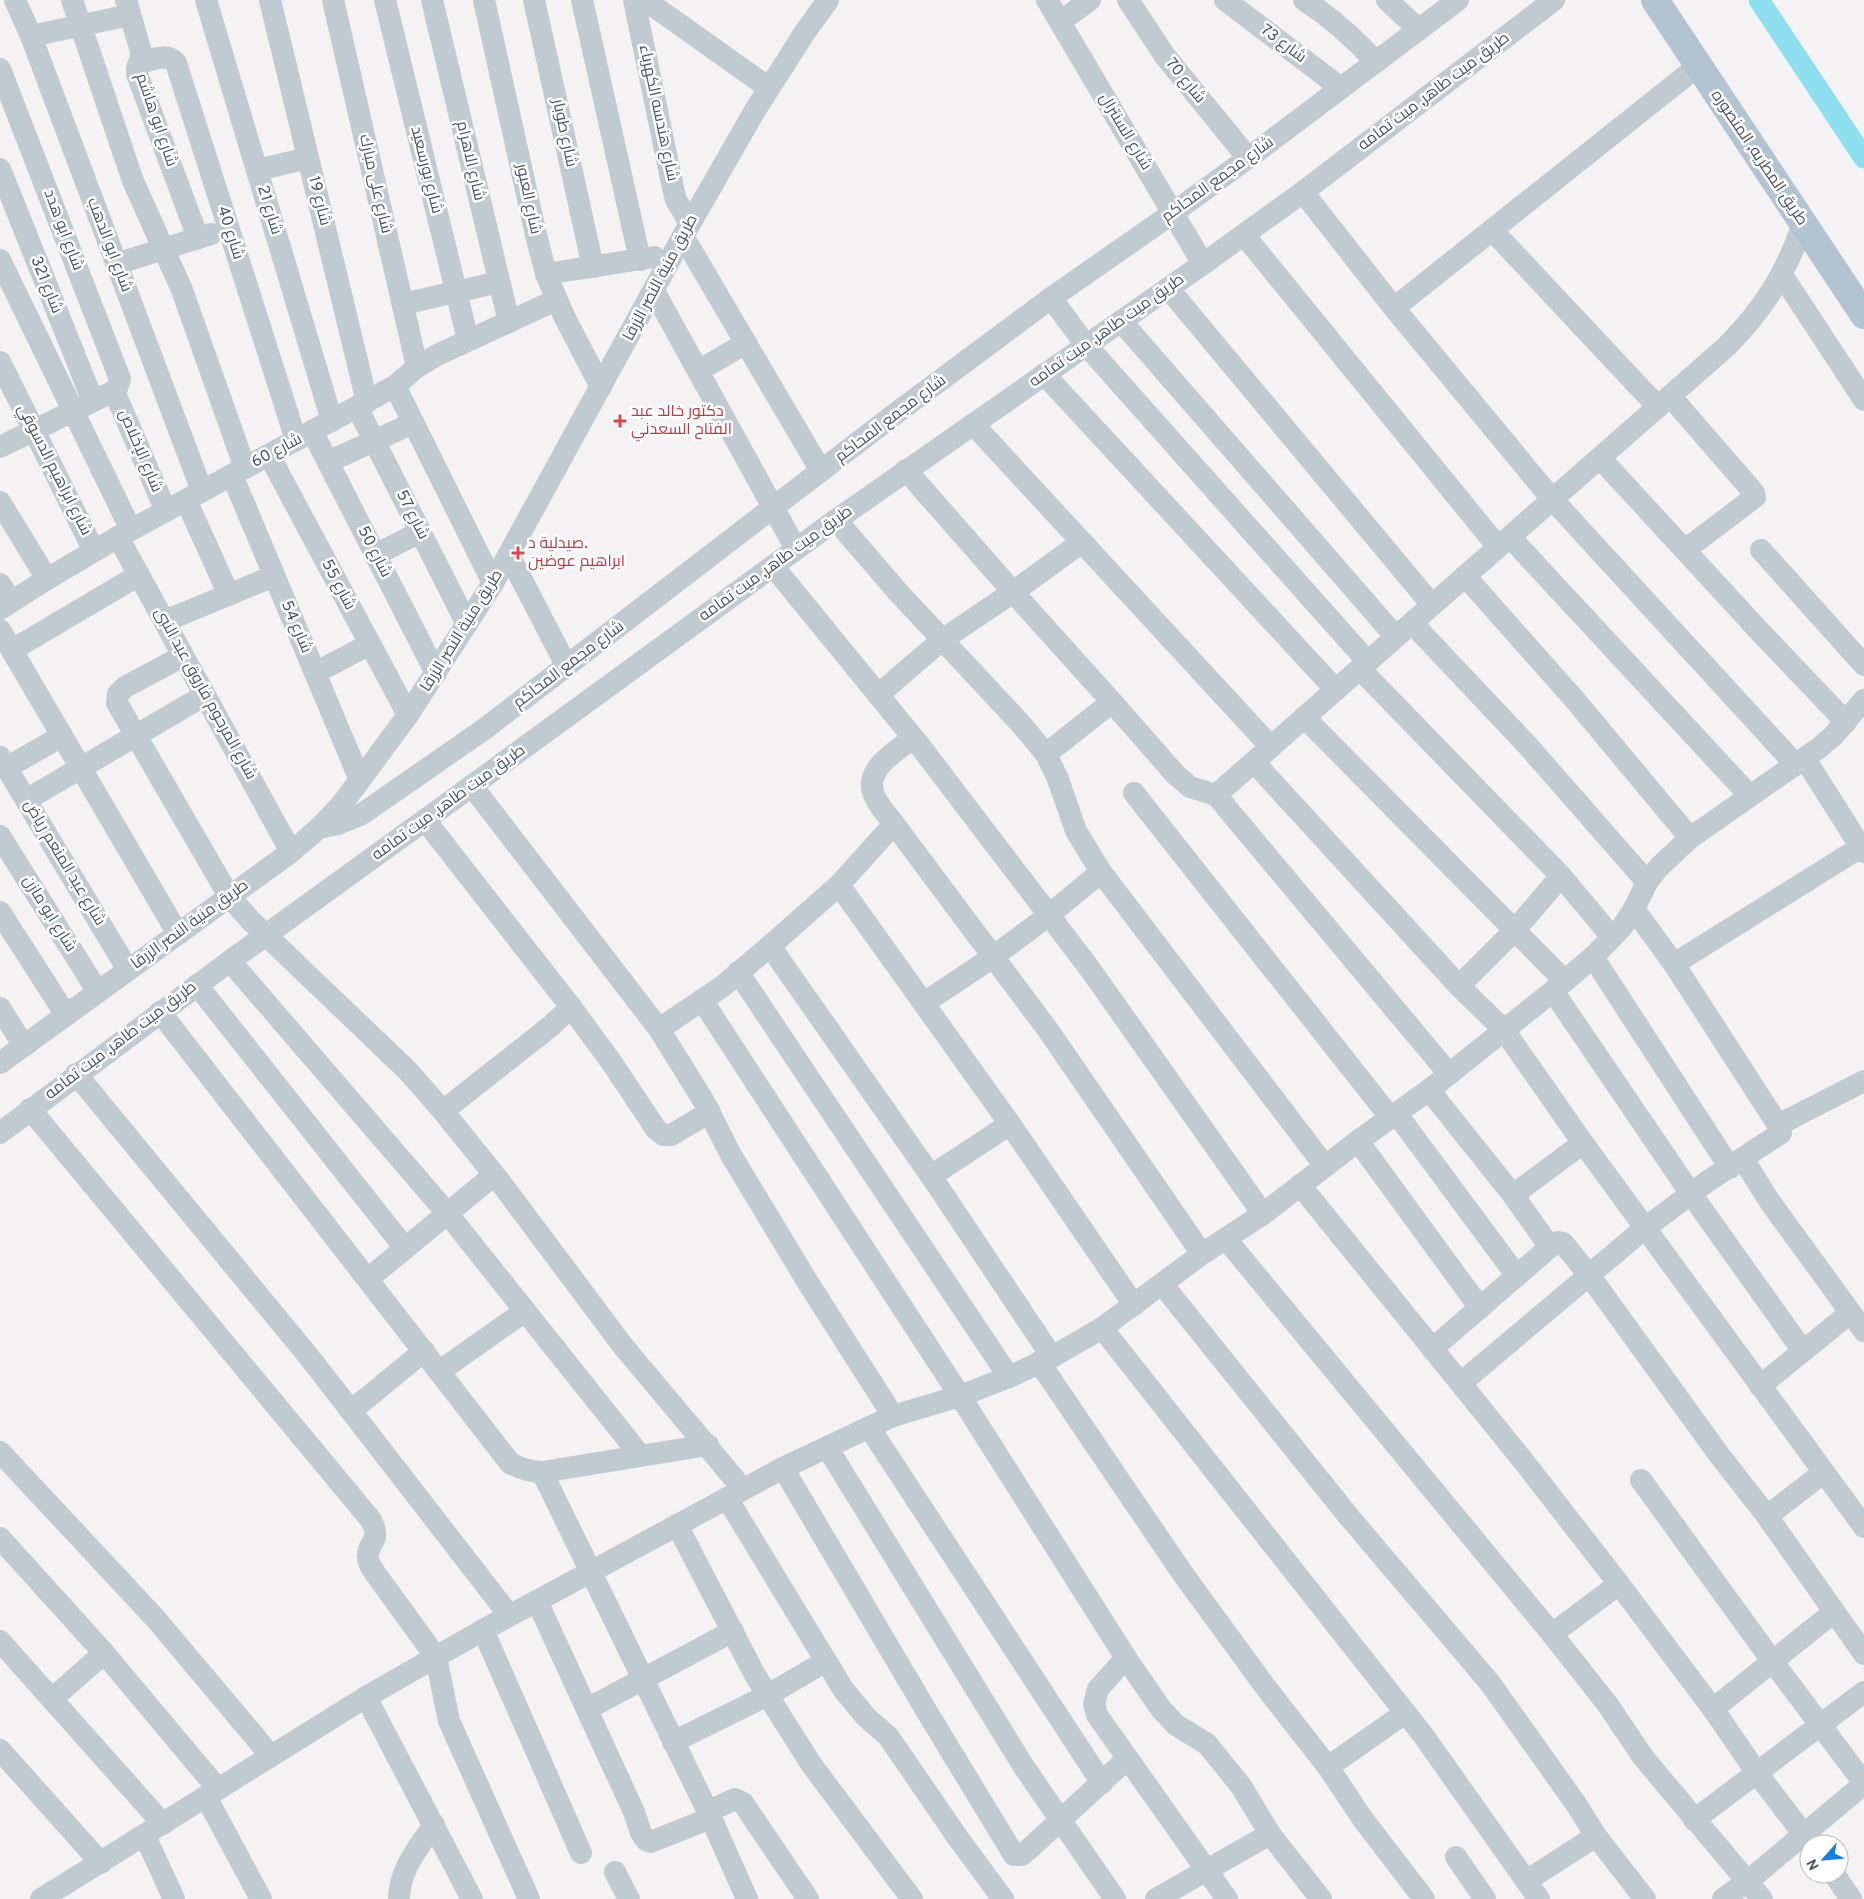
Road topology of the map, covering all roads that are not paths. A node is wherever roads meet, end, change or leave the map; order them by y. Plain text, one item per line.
1 (15, 0) edge
2 (72, 0) edge
3 (206, 0) edge
4 (270, 0) edge
5 (333, 0) edge
6 (385, 0) edge
7 (432, 0) edge
8 (484, 0) edge
9 (534, 0) edge
10 (582, 0) edge
11 (634, 0) edge
12 (645, 0) edge
13 (828, 0) edge
14 (1047, 0) edge
15 (1090, 0) edge
16 (1128, 0) edge
17 (1225, 0) edge
18 (1304, 0) edge
19 (1387, 0) edge
20 (1458, 0) edge
21 (1554, 0) edge
22 (1655, 0) edge
23 (128, 7) edge
24 (1060, 22) junction
25 (80, 26) junction
26 (1418, 30) junction
27 (31, 36) junction
28 (1376, 62) junction
29 (140, 63) junction
30 (1698, 66) junction
31 (0, 69) edge
32 (769, 88) junction
33 (1341, 88) junction
34 (308, 158) junction
35 (1248, 158) junction
36 (0, 169) edge
37 (256, 170) junction
38 (1303, 192) junction
39 (1173, 214) junction
40 (1803, 224) junction
41 (228, 228) junction
42 (1492, 230) junction
43 (1244, 235) junction
44 (198, 238) junction
45 (682, 238) junction
46 (164, 249) junction
47 (0, 260) edge
48 (640, 260) junction
49 (116, 264) junction
50 (1203, 264) junction
51 (593, 267) junction
52 (546, 274) junction
53 (1782, 275) junction
54 (499, 282) junction
55 (1168, 288) junction
56 (456, 291) junction
57 (654, 291) junction
58 (1051, 298) junction
59 (556, 300) junction
60 (403, 304) junction
61 (1394, 308) junction
62 (1864, 315) edge
63 (1120, 321) junction
64 (509, 322) junction
65 (468, 340) junction
66 (746, 343) junction
67 (1086, 345) junction
68 (0, 362) edge
69 (417, 368) junction
70 (698, 371) junction
71 (1044, 374) junction
72 (395, 386) junction
73 (602, 387) junction
74 (114, 391) junction
75 (1864, 400) edge
76 (1664, 402) junction
77 (362, 404) junction
78 (83, 406) junction
79 (332, 421) junction
80 (413, 423) junction
81 (973, 424) junction
82 (33, 429) junction
83 (304, 436) junction
84 (374, 441) junction
85 (2, 442) edge
86 (269, 455) junction
87 (1600, 458) junction
88 (328, 462) junction
89 (906, 470) junction
90 (238, 471) junction
91 (821, 472) junction
92 (194, 495) junction
93 (1552, 499) junction
94 (0, 502) edge
95 (773, 509) junction
96 (166, 511) junction
97 (836, 520) junction
98 (420, 532) junction
99 (125, 534) junction
100 (1082, 542) junction
101 (1504, 542) junction
102 (796, 549) junction
103 (1685, 550) junction
104 (1760, 550) dead end
105 (94, 551) junction
106 (375, 555) junction
107 (509, 555) junction
108 (773, 566) junction
109 (139, 576) junction
110 (274, 576) junction
111 (1465, 576) junction
112 (47, 579) junction
113 (493, 583) junction
114 (1012, 592) junction
115 (229, 595) junction
116 (4, 598) edge
117 (1432, 606) junction
118 (164, 621) junction
119 (467, 624) junction
120 (0, 630) edge
121 (1404, 630) junction
122 (942, 640) junction
123 (370, 644) junction
124 (12, 650) junction
125 (183, 656) junction
126 (1364, 665) junction
127 (1864, 665) edge
128 (567, 667) junction
129 (315, 673) junction
130 (436, 673) junction
131 (1336, 690) junction
132 (878, 694) junction
133 (205, 695) junction
134 (1864, 700) edge
135 (1112, 702) junction
136 (408, 715) junction
137 (1304, 717) junction
138 (1846, 722) junction
139 (62, 736) junction
140 (135, 736) junction
141 (913, 738) junction
142 (1046, 754) junction
143 (1262, 754) junction
144 (3, 762) edge
145 (1800, 762) junction
146 (81, 768) junction
147 (360, 780) junction
148 (472, 786) junction
149 (1134, 793) dead end
150 (1216, 795) junction
151 (1750, 796) junction
152 (26, 800) junction
153 (426, 820) junction
154 (894, 824) junction
155 (319, 828) junction
156 (0, 836) edge
157 (1690, 838) junction
158 (1863, 848) edge
159 (291, 852) junction
160 (1101, 872) junction
161 (1561, 876) junction
162 (1647, 882) junction
163 (839, 885) junction
164 (229, 896) junction
165 (1634, 909) junction
166 (0, 912) edge
167 (1049, 915) junction
168 (1515, 930) junction
169 (178, 934) junction
170 (266, 935) junction
171 (1612, 937) junction
172 (770, 946) junction
173 (993, 957) junction
174 (1593, 957) junction
175 (230, 961) junction
176 (1674, 964) junction
177 (128, 970) junction
178 (738, 972) junction
179 (196, 985) junction
180 (1459, 986) junction
181 (1559, 986) junction
182 (98, 992) junction
183 (702, 1000) junction
184 (924, 1003) junction
185 (0, 1008) edge
186 (570, 1008) junction
187 (160, 1012) junction
188 (66, 1015) junction
189 (658, 1029) junction
190 (1504, 1030) junction
191 (24, 1046) junction
192 (0, 1063) edge
193 (76, 1074) junction
194 (1449, 1074) junction
195 (1864, 1081) edge
196 (1429, 1090) junction
197 (30, 1109) junction
198 (443, 1111) junction
199 (710, 1112) junction
200 (1393, 1115) junction
201 (1010, 1124) junction
202 (1778, 1125) junction
203 (0, 1132) edge
204 (1358, 1141) junction
205 (1583, 1143) junction
206 (1737, 1163) junction
207 (1325, 1166) junction
208 (494, 1175) junction
209 (931, 1176) junction
210 (1300, 1185) junction
211 (1691, 1194) junction
212 (1512, 1195) junction
213 (447, 1213) junction
214 (1263, 1214) junction
215 (1645, 1228) junction
216 (1226, 1239) junction
217 (1550, 1247) junction
218 (406, 1248) junction
219 (1202, 1254) junction
220 (1589, 1275) junction
221 (1517, 1276) junction
222 (368, 1278) junction
223 (1162, 1284) junction
224 (1134, 1306) junction
225 (1480, 1308) junction
226 (525, 1311) junction
227 (1850, 1313) junction
228 (1102, 1328) junction
229 (1864, 1331) edge
230 (1432, 1349) junction
231 (424, 1351) junction
232 (1803, 1351) junction
233 (1045, 1360) junction
234 (440, 1371) junction
235 (1009, 1377) junction
236 (1461, 1383) junction
237 (1760, 1386) junction
238 (960, 1396) junction
239 (351, 1411) junction
240 (893, 1416) junction
241 (869, 1427) junction
242 (708, 1445) junction
243 (827, 1447) junction
244 (0, 1452) edge
245 (640, 1455) junction
246 (783, 1468) junction
247 (542, 1472) junction
248 (1824, 1473) junction
249 (1641, 1480) dead end
250 (735, 1494) junction
251 (1767, 1516) junction
252 (1861, 1517) edge
253 (677, 1525) junction
254 (2, 1543) edge
255 (591, 1571) junction
256 (1620, 1584) junction
257 (537, 1601) junction
258 (1834, 1612) junction
259 (509, 1615) junction
260 (483, 1630) junction
261 (733, 1631) junction
262 (1552, 1634) junction
263 (0, 1641) edge
264 (1861, 1644) edge
265 (104, 1653) junction
266 (436, 1656) junction
267 (1126, 1658) junction
268 (826, 1661) junction
269 (1773, 1662) junction
270 (643, 1679) junction
271 (1864, 1692) edge
272 (768, 1695) junction
273 (366, 1697) junction
274 (52, 1699) junction
275 (1713, 1708) junction
276 (587, 1709) junction
277 (1405, 1713) junction
278 (1819, 1725) junction
279 (673, 1742) junction
280 (0, 1750) edge
281 (271, 1756) junction
282 (1127, 1759) junction
283 (1328, 1767) junction
284 (1757, 1773) junction
285 (1102, 1783) junction
286 (1864, 1784) edge
287 (212, 1793) junction
288 (709, 1815) junction
289 (1694, 1820) junction
290 (1061, 1822) junction
291 (164, 1824) junction
292 (434, 1825) junction
293 (1270, 1834) junction
294 (1803, 1834) edge
295 (1813, 1834) edge
296 (145, 1836) junction
297 (1596, 1836) junction
298 (1799, 1846) edge
299 (581, 1853) dead end
300 (1456, 1857) dead end
301 (101, 1862) junction
302 (1207, 1869) junction
303 (615, 1872) dead end
304 (1748, 1881) junction
305 (1841, 1884) edge
306 (71, 1890) edge
307 (1532, 1890) edge
308 (1165, 1896) edge
309 (41, 1899) edge
310 (174, 1899) edge
311 (261, 1899) edge
312 (399, 1899) edge
313 (472, 1899) edge
314 (529, 1899) edge
315 (629, 1899) edge
316 (747, 1899) edge
317 (808, 1899) edge
318 (912, 1899) edge
319 (1003, 1899) edge
320 (1115, 1899) edge
321 (1227, 1899) edge
322 (1321, 1899) edge
323 (1424, 1899) edge
324 (1485, 1899) edge
325 (1645, 1899) edge
326 (1723, 1899) edge
327 (1762, 1899) edge
328 (1852, 1899) edge

1 - 27 street, شارع ابو الدهب
2 - 25 street, شارع 54
3 - 37 street, شارع 21
4 - 34 street, شارع 19
5 - 60 street, شارع على مبارك
6 - 56 street, شارع بورسعيد
7 - 54 street, شارع الاهرام
8 - 52 street, شارع العبور
9 - 51 street, شارع طوبار
10 - 48 street
11 - 45 street, شارع هندسه الكهرباء
12 - 32 street
13 - 32 street, طريق منية النصر الزرقا
14 - 24 street, شارع السنترال
15 - 24 street
16 - 35 street, شارع 70
17 - 33 street, شارع 73
18 - 28 street
19 - 26 street
20 - 26 street, شارع مجمع المحاكم
21 - 38 street, طريق ميت طاهر, ميت تمامه
22 - 30 main road, طريق المطريه, المنصوره
23 - 25 street
23 - 29 street, شارع ابو هاشم
24 - 39 street, شارع السنترال
25 - 27 street
25 - 46 street, شارع 54
26 - 28 street, شارع مجمع المحاكم
27 - 49 street, شارع ابو الدهب
28 - 33 street, شارع مجمع المحاكم
29 - 41 street, شارع 40
29 - 44 street, شارع ابو هاشم
30 - 40 main road, طريق المطريه, المنصوره
30 - 42 street
31 - 74 street, شارع ابو هدد
32 - 45 street, طريق منية النصر الزرقا
33 - 35 street, شارع مجمع المحاكم
34 - 37 street
34 - 77 street, شارع 19
35 - 39 street, شارع مجمع المحاكم
36 - 78 street, شارع 321
37 - 79 street, شارع 21
38 - 43 street, طريق ميت طاهر, ميت تمامه
38 - 61 street
39 - 50 street, شارع السنترال
39 - 58 street, شارع مجمع المحاكم
40 - 53 street
40 - 62 main road, طريق المطريه, المنصوره
41 - 44 street
41 - 83 street, شارع 40
42 - 61 street
42 - 76 street
43 - 50 street, طريق ميت طاهر, ميت تمامه
43 - 101 street
44 - 46 street
45 - 48 street
45 - 57 street, طريق منية النصر الزرقا
45 - 66 street, شارع هندسه الكهرباء
46 - 49 street
46 - 90 street, شارع 54
47 - 78 street
48 - 51 street
49 - 92 street, شارع ابو الدهب
50 - 55 street, طريق ميت طاهر, ميت تمامه
51 - 52 street
52 - 59 street, شارع العبور
53 - 75 street
53 - 76 street
54 - 56 street
54 - 64 street, شارع الاهرام
55 - 63 street, طريق ميت طاهر, ميت تمامه
55 - 117 street
56 - 60 street
56 - 65 street, شارع بورسعيد
57 - 70 street
57 - 73 street, طريق منية النصر الزرقا
58 - 67 street
58 - 91 street, شارع مجمع المحاكم
59 - 64 street, شارع 60
59 - 73 street, شارع العبور
60 - 69 street, شارع على مبارك
61 - 93 street
63 - 67 street, طريق ميت طاهر, ميت تمامه
63 - 121 street
64 - 65 street, شارع 60
65 - 69 street, شارع 60
66 - 70 street
66 - 91 street, شارع هندسه الكهرباء
67 - 71 street, طريق ميت طاهر, ميت تمامه
67 - 126 street
68 - 82 street, شارع ابراهيم الدسوقي
69 - 72 street, شارع 60
70 - 95 street
71 - 81 street, طريق ميت طاهر, ميت تمامه
71 - 131 street
72 - 77 street, شارع 60
72 - 80 street
73 - 107 street, طريق منية النصر الزرقا
74 - 78 street
74 - 96 street, شارع الإخلاص
76 - 87 street
76 - 103 street
77 - 79 street, شارع 60
77 - 84 street, شارع 57
78 - 82 street
78 - 99 street, شارع المرحوم فاروق عبد النبى
79 - 83 street, شارع 60
80 - 84 street
80 - 113 street
81 - 89 street, طريق ميت طاهر, ميت تمامه
81 - 100 street
82 - 85 street
82 - 105 street, شارع ابراهيم الدسوقي
83 - 86 street, شارع 60
83 - 88 street, شارع 50
84 - 88 street
84 - 98 street, شارع 57
86 - 90 street, شارع 60
86 - 123 street, شارع 55
87 - 93 street
87 - 103 street
88 - 106 street, شارع 50
89 - 97 street, طريق ميت طاهر, ميت تمامه
89 - 114 street
90 - 92 street, شارع 60
90 - 110 street, شارع 54
91 - 95 street, شارع مجمع المحاكم
92 - 96 street, شارع 60
92 - 115 street, شارع ابو الدهب
93 - 101 street
93 - 145 street
94 - 112 street
95 - 102 street
95 - 128 street, شارع مجمع المحاكم
96 - 99 street, شارع 60
97 - 102 street, طريق ميت طاهر, ميت تمامه
97 - 122 street
98 - 106 street
98 - 119 street, شارع 57
99 - 105 street, شارع 60
99 - 109 street, شارع المرحوم فاروق عبد النبى
100 - 114 street
100 - 143 street
101 - 111 street
101 - 151 street
102 - 108 street, طريق ميت طاهر, ميت تمامه
103 - 138 street
104 - 127 street
105 - 112 street, شارع 60
106 - 130 street, شارع 50
107 - 113 street, طريق منية النصر الزرقا
107 - 128 street
108 - 132 street
108 - 148 street, طريق ميت طاهر, ميت تمامه
109 - 118 street, شارع المرحوم فاروق عبد النبى
109 - 124 street
110 - 115 street
110 - 129 street, شارع 54
111 - 117 street
111 - 157 street
112 - 116 street, شارع 60
113 - 119 street, طريق منية النصر الزرقا
114 - 122 street
114 - 135 street
115 - 118 street
117 - 121 street
118 - 125 street, شارع المرحوم فاروق عبد النبى
119 - 130 street, طريق منية النصر الزرقا
120 - 124 street
121 - 126 street
121 - 162 street
122 - 132 street
122 - 142 street
123 - 129 street
123 - 136 street, شارع 55
124 - 139 street
125 - 133 street, شارع المرحوم فاروق عبد النبى
125 - 140 street
126 - 131 street
126 - 161 street
128 - 155 street, شارع مجمع المحاكم
129 - 147 street, شارع 54
130 - 136 street, طريق منية النصر الزرقا
131 - 137 street
132 - 141 street
133 - 140 street
133 - 159 street, شارع المرحوم فاروق عبد النبى
134 - 138 street
135 - 142 street
135 - 150 street
136 - 147 street, طريق منية النصر الزرقا
137 - 143 street
137 - 168 street
138 - 145 street
139 - 144 street
139 - 146 street
140 - 146 street
140 - 164 street
141 - 154 street
141 - 167 street
142 - 160 street
143 - 150 street
143 - 180 street
144 - 152 street, شارع عبد المنعم رياض
145 - 151 street
145 - 158 street
146 - 152 street
146 - 169 street
147 - 155 street, طريق منية النصر الزرقا
148 - 153 street, طريق ميت طاهر, ميت تمامه
148 - 189 street
149 - 200 street
150 - 194 street
151 - 157 street
152 - 177 street, شارع عبد المنعم رياض
153 - 170 street, طريق ميت طاهر, ميت تمامه
153 - 186 street
154 - 163 street
154 - 173 street
155 - 159 street, طريق منية النصر الزرقا
156 - 182 street, شارع ابو مازن
157 - 162 street
158 - 176 street
159 - 164 street, طريق منية النصر الزرقا
160 - 167 street
160 - 207 street
161 - 168 street
161 - 171 street
162 - 165 street
163 - 172 street
163 - 184 street
164 - 169 street, طريق منية النصر الزرقا
164 - 170 street
165 - 171 street
165 - 176 street
166 - 188 street
167 - 173 street
167 - 214 street
168 - 180 street
168 - 181 street
169 - 177 street, طريق منية النصر الزرقا
170 - 175 street, طريق ميت طاهر, ميت تمامه
170 - 198 street
171 - 174 street
172 - 178 street
172 - 209 street
173 - 184 street
173 - 219 street
174 - 181 street
174 - 206 street
175 - 179 street, طريق ميت طاهر, ميت تمامه
175 - 213 street
176 - 202 street
177 - 182 street, طريق منية النصر الزرقا
178 - 183 street
178 - 235 street
179 - 187 street, طريق ميت طاهر, ميت تمامه
179 - 218 street
180 - 190 street
181 - 190 street
181 - 211 street
182 - 188 street, طريق منية النصر الزرقا
183 - 189 street
183 - 238 street
184 - 201 street
185 - 191 street
186 - 198 street
186 - 199 street
187 - 193 street, طريق ميت طاهر, ميت تمامه
187 - 222 street
188 - 191 street, طريق منية النصر الزرقا
189 - 199 street
190 - 194 street
190 - 205 street
191 - 192 street, طريق منية النصر الزرقا
193 - 197 street, طريق ميت طاهر, ميت تمامه
193 - 239 street
194 - 196 street
195 - 202 street
196 - 200 street
196 - 212 street
197 - 203 street, طريق ميت طاهر, ميت تمامه
197 - 266 street
198 - 208 street
199 - 240 street
200 - 204 street
200 - 221 street
201 - 209 street
201 - 224 street
202 - 206 street
204 - 207 street
204 - 225 street
205 - 212 street
205 - 215 street
206 - 211 street
206 - 227 street
207 - 210 street
208 - 213 street
208 - 242 street
209 - 233 street
210 - 214 street
210 - 230 street
211 - 215 street
211 - 232 street
212 - 217 street
213 - 218 street
213 - 226 street
214 - 216 street
215 - 220 street
215 - 237 street
216 - 219 street
216 - 262 street
217 - 220 street
217 - 221 street
218 - 222 street
219 - 223 street
220 - 236 street
220 - 251 street
221 - 225 street
222 - 231 street
223 - 224 street
223 - 297 street
224 - 228 street
225 - 230 street
226 - 234 street
226 - 245 street
227 - 229 street
227 - 232 street
228 - 233 street
228 - 277 street
230 - 236 street
231 - 234 street
231 - 239 street
232 - 237 street
233 - 235 street
233 - 283 street
234 - 247 street
235 - 238 street
236 - 256 street
237 - 248 street
238 - 240 street
238 - 267 street
239 - 259 street
240 - 241 street
241 - 243 street
241 - 285 street
242 - 245 street
242 - 250 street
243 - 246 street
243 - 290 street
244 - 281 street
245 - 247 street
246 - 250 street
246 - 290 street
247 - 255 street
248 - 251 street
248 - 252 street
249 - 269 street
250 - 253 street
250 - 268 street
251 - 258 street
253 - 255 street
253 - 261 street
254 - 265 street
255 - 257 street
255 - 270 street
256 - 262 street
256 - 275 street
257 - 259 street
257 - 276 street
258 - 264 street
258 - 269 street
259 - 260 street
260 - 266 street
260 - 299 street
261 - 270 street
261 - 272 street
262 - 289 street
263 - 274 street
265 - 274 street
265 - 287 street
266 - 273 street
266 - 314 street
267 - 282 street
267 - 293 street
268 - 272 street
268 - 319 street
269 - 275 street
269 - 278 street
270 - 276 street
270 - 279 street
271 - 278 street
272 - 279 street
272 - 318 street
273 - 281 street
273 - 292 street
274 - 291 street
275 - 284 street
276 - 288 street
277 - 283 street
277 - 307 street
278 - 284 street
278 - 286 street
279 - 288 street
280 - 301 street
281 - 287 street
282 - 285 street
282 - 302 street
283 - 323 street
284 - 289 street
284 - 294 street
285 - 290 street
286 - 295 street
287 - 291 street
287 - 311 street
288 - 316 street
288 - 317 street
289 - 304 street
290 - 320 street
291 - 296 street
292 - 312 street
292 - 313 street
293 - 302 street
293 - 322 street
296 - 301 street
296 - 310 street
297 - 307 street
297 - 325 street
298 - 304 street
300 - 324 street
301 - 306 street
302 - 308 street
302 - 321 street
303 - 315 street
304 - 326 street
304 - 327 street
305 - 328 street
306 - 309 street

